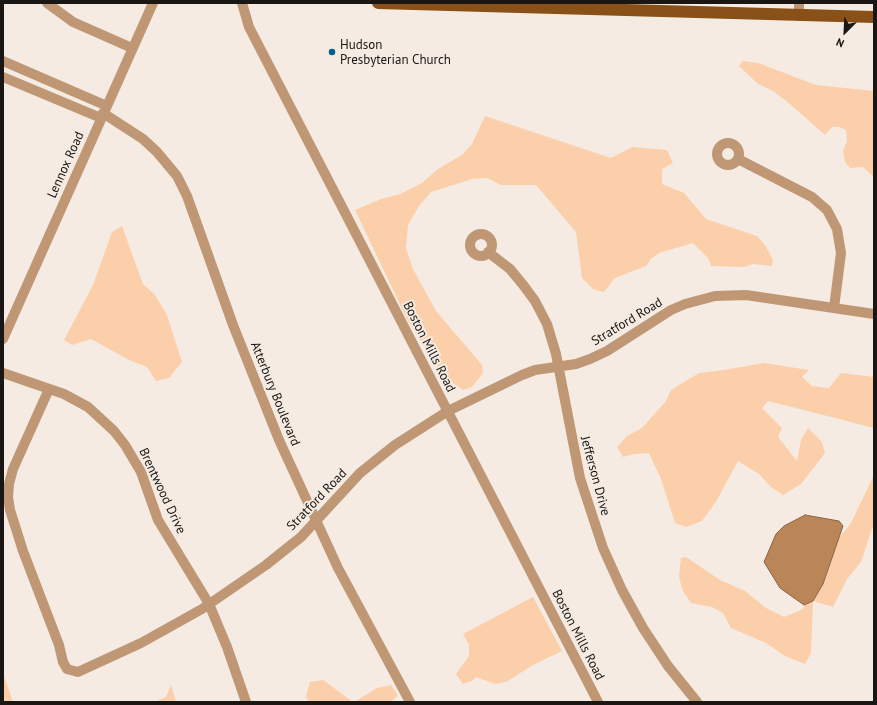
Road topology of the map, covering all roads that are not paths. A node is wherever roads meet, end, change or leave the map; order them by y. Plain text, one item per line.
1 (47, 3) edge
2 (153, 3) edge
3 (242, 3) edge
4 (378, 3) edge
5 (799, 3) edge
6 (799, 16) junction
7 (874, 17) edge
8 (132, 48) junction
9 (3, 60) edge
10 (3, 77) edge
11 (104, 113) junction
12 (738, 159) dead end
13 (488, 252) dead end
14 (834, 308) junction
15 (874, 314) edge
16 (3, 339) edge
17 (559, 366) junction
18 (3, 373) edge
19 (49, 389) junction
20 (448, 411) junction
21 (316, 521) junction
22 (208, 604) junction
23 (246, 702) edge
24 (410, 702) edge
25 (598, 702) edge
26 (697, 702) edge

1 - 8 street
2 - 8 street, Lennox Road
3 - 20 street, Boston Mills Road
4 - 6 main road
5 - 6 street
6 - 7 main road
8 - 11 street, Lennox Road
9 - 11 street, Atterbury Boulevard
10 - 11 street, Atterbury Boulevard
11 - 16 street, Lennox Road
11 - 21 street, Atterbury Boulevard
12 - 14 street
13 - 17 street, Jefferson Drive
14 - 15 street, Stratford Road
14 - 17 street, Stratford Road
17 - 20 street, Stratford Road
17 - 26 street, Jefferson Drive
18 - 19 street, Brentwood Drive
19 - 22 street, Brentwood Drive
19 - 22 street, Stratford Road
20 - 21 street, Stratford Road
20 - 25 street, Boston Mills Road
21 - 22 street, Stratford Road
21 - 24 street, Atterbury Boulevard
22 - 23 street, Brentwood Drive

